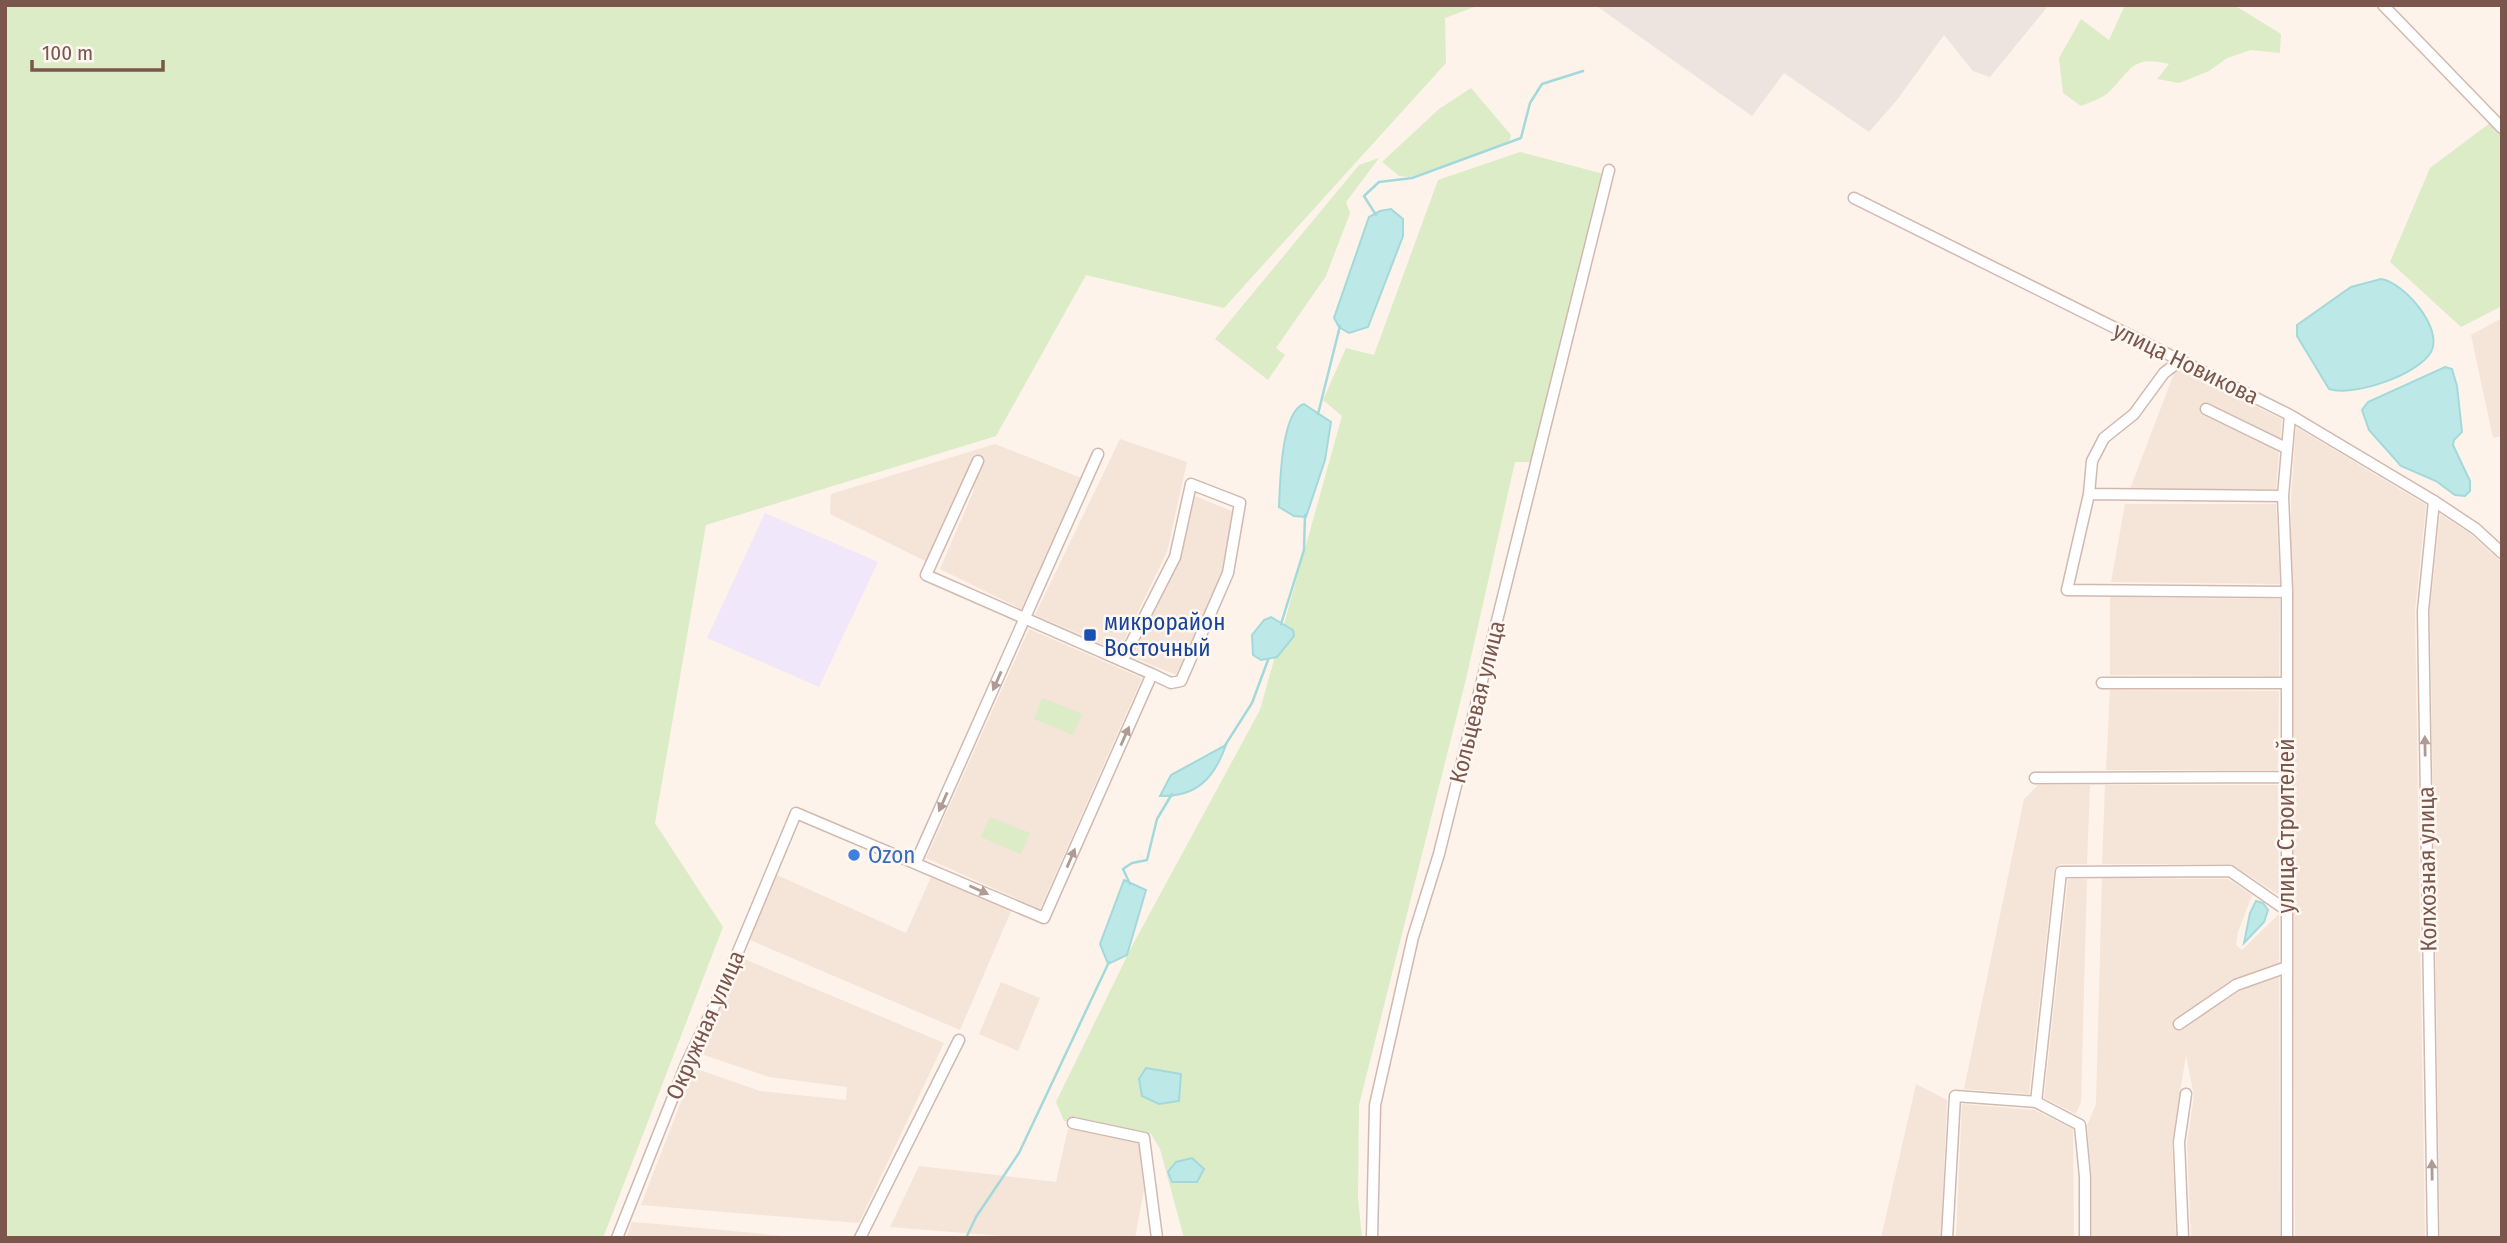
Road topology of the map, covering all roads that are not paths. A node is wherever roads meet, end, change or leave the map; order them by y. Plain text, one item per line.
1 (2383, 5) edge
2 (2502, 128) edge
3 (1609, 170) dead end
4 (1854, 198) dead end
5 (2181, 360) junction
6 (2206, 410) dead end
7 (2290, 415) junction
8 (2286, 448) junction
9 (1098, 454) dead end
10 (978, 461) dead end
11 (2089, 494) junction
12 (2283, 496) junction
13 (2434, 501) junction
14 (2502, 553) edge
15 (2287, 592) junction
16 (1025, 620) junction
17 (1122, 661) junction
18 (1152, 674) junction
19 (2102, 683) dead end
20 (2286, 683) junction
21 (2286, 777) junction
22 (2035, 778) dead end
23 (916, 862) junction
24 (2286, 910) junction
25 (2287, 967) junction
26 (2179, 1024) dead end
27 (959, 1040) dead end
28 (2186, 1094) dead end
29 (2036, 1102) junction
30 (1073, 1123) dead end
31 (617, 1238) edge
32 (860, 1238) edge
33 (1157, 1238) edge
34 (1372, 1238) edge
35 (1947, 1238) edge
36 (2085, 1238) edge
37 (2183, 1238) edge
38 (2287, 1238) edge
39 (2433, 1238) edge

1 - 2 street
3 - 34 street, Кольцевая улица
4 - 5 street, улица Новикова
5 - 7 street, улица Новикова
5 - 11 street
6 - 8 street
7 - 8 street, улица Строителей
7 - 13 street, улица Новикова
8 - 12 street, улица Строителей
9 - 16 street
10 - 16 street
11 - 12 street
11 - 15 street
12 - 15 street, улица Строителей
13 - 14 street, улица Новикова
39 -> 13 street, Колхозная улица
15 - 20 street, улица Строителей
16 - 17 street
16 -> 23 street
17 - 18 street
17 - 18 street
23 -> 18 street
19 - 20 street
20 - 21 street, улица Строителей
21 - 22 street
21 - 24 street, улица Строителей
23 - 31 street, Окружная улица
24 - 25 street, улица Строителей
24 - 29 street
25 - 26 street
25 - 38 street, улица Строителей
27 - 32 street
28 - 37 street
29 - 35 street
29 - 36 street
30 - 33 street

